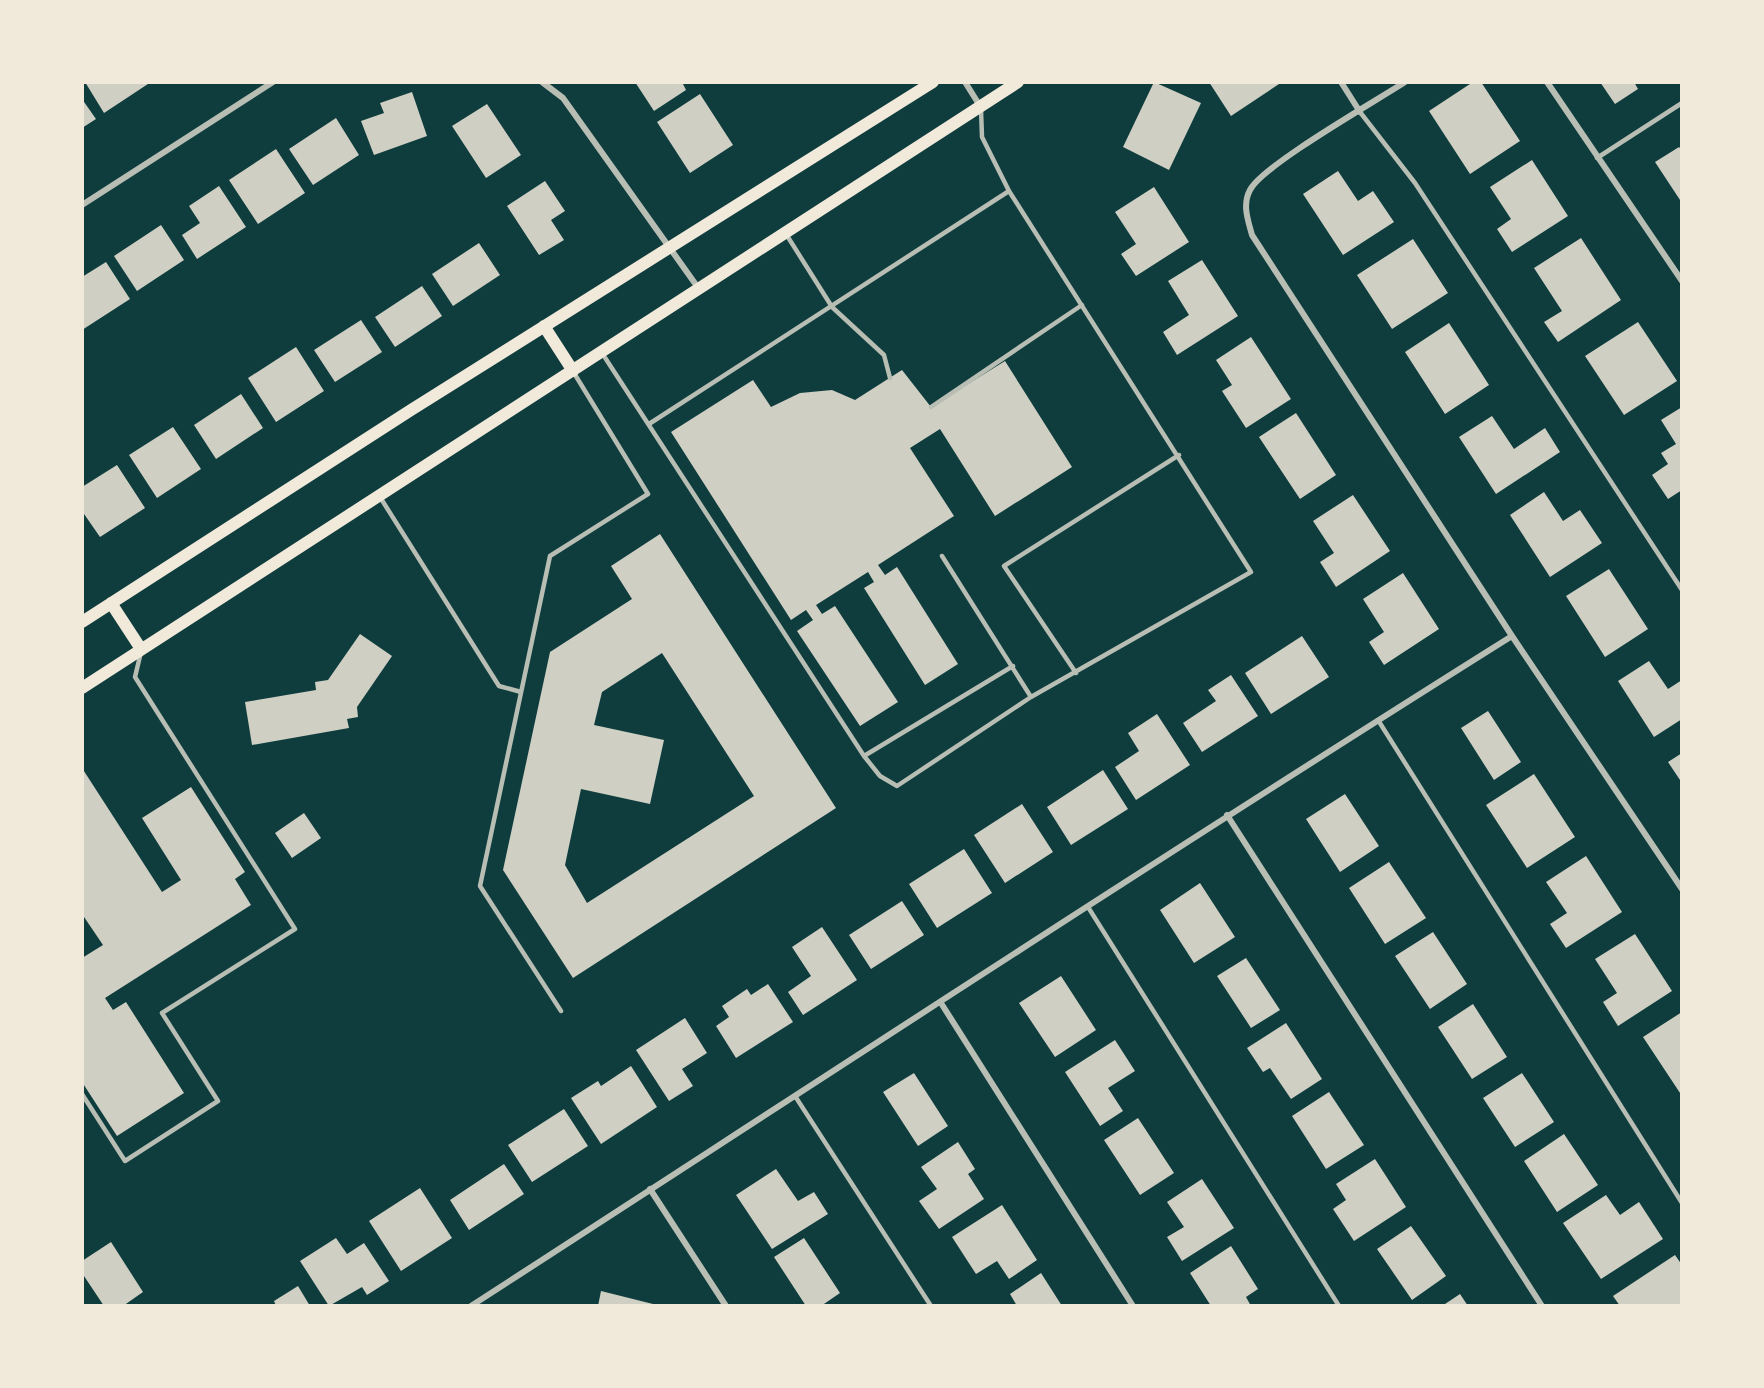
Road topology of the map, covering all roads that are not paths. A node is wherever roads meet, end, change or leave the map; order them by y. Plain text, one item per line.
1 (273, 82) edge
2 (542, 82) edge
3 (933, 82) edge
4 (965, 82) edge
5 (1018, 82) edge
6 (1341, 82) edge
7 (1406, 82) edge
8 (1547, 82) edge
9 (1682, 103) edge
10 (981, 107) junction
11 (1360, 112) junction
12 (1598, 158) junction
13 (1009, 191) junction
14 (82, 205) edge
15 (786, 233) junction
16 (670, 247) junction
17 (1682, 281) edge
18 (699, 290) junction
19 (1082, 305) junction
20 (832, 307) junction
21 (544, 326) junction
22 (602, 353) junction
23 (573, 371) junction
24 (890, 378) dead end
25 (931, 407) dead end
26 (649, 424) junction
27 (1179, 455) junction
28 (380, 496) junction
29 (942, 556) dead end
30 (1682, 590) edge
31 (111, 603) junction
32 (82, 622) edge
33 (1512, 636) junction
34 (141, 650) junction
35 (1013, 666) junction
36 (1076, 674) junction
37 (82, 687) edge
38 (521, 692) junction
39 (1031, 697) junction
40 (1378, 720) junction
41 (864, 756) junction
42 (1227, 815) junction
43 (1682, 889) edge
44 (1088, 907) junction
45 (941, 1003) junction
46 (561, 1011) dead end
47 (82, 1095) edge
48 (795, 1096) junction
49 (650, 1189) junction
50 (1682, 1203) edge
51 (471, 1305) edge
52 (726, 1305) edge
53 (932, 1305) edge
54 (1133, 1305) edge
55 (1340, 1305) edge
56 (1542, 1305) edge

1 - 14 street
2 - 16 street
3 - 16 main road
4 - 10 street
5 - 10 main road
6 - 11 street
7 - 11 street
8 - 12 street
9 - 12 lane
10 - 13 lane
10 - 15 main road
11 - 30 lane
11 - 33 street
12 - 17 street
13 - 19 lane
13 - 20 lane
15 - 18 main road
15 - 20 lane
16 - 18 street
16 - 21 main road
18 - 22 main road
19 - 25 lane
19 - 27 lane
20 - 24 lane
20 - 26 lane
21 - 23 main road
21 - 31 main road
22 - 23 main road
22 - 26 lane
23 - 28 main road
23 - 38 lane
26 - 41 lane
27 - 36 lane
27 - 36 lane
28 - 34 main road
28 - 38 lane
29 - 35 lane
31 - 32 main road
31 - 34 main road
33 - 40 street
33 - 43 street
34 - 37 main road
34 - 47 lane
35 - 39 lane
35 - 41 lane
36 - 39 lane
38 - 46 lane
39 - 41 lane
40 - 42 street
40 - 50 lane
42 - 44 street
42 - 56 street
44 - 45 street
44 - 55 lane
45 - 48 street
45 - 54 street
48 - 49 street
48 - 53 lane
49 - 51 street
49 - 52 street

